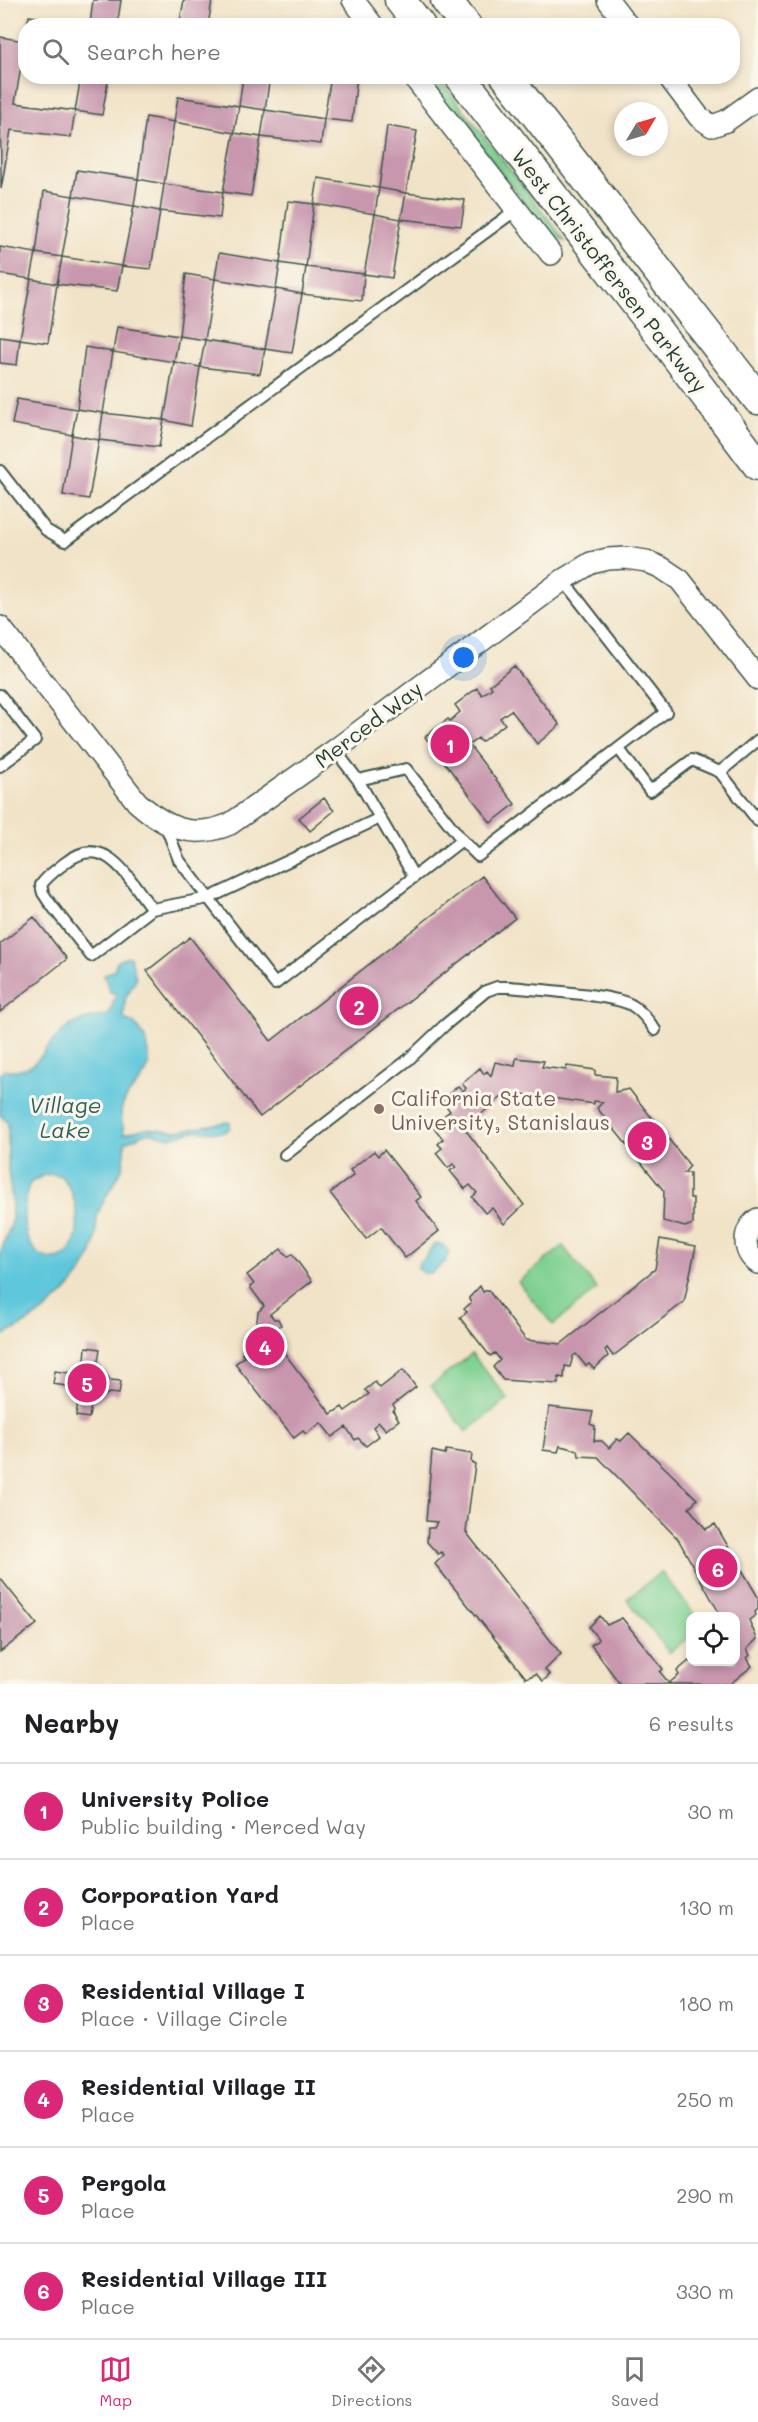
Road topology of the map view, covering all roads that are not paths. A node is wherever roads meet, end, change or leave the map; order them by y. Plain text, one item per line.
1 (353, 0) edge
2 (400, 0) edge
3 (446, 0) edge
4 (608, 0) edge
5 (367, 18) edge
6 (414, 18) edge
7 (460, 18) edge
8 (622, 18) edge
9 (419, 84) edge
10 (466, 84) edge
11 (512, 84) edge
12 (674, 84) edge
13 (758, 98) edge
14 (516, 210) junction
15 (551, 254) dead end
16 (655, 328) junction
17 (756, 391) edge
18 (758, 465) edge
19 (0, 471) edge
20 (563, 580) junction
21 (0, 627) edge
22 (758, 679) edge
23 (0, 695) edge
24 (758, 740) edge
25 (619, 749) junction
26 (335, 750) junction
27 (0, 766) edge
28 (720, 772) junction
29 (358, 780) junction
30 (380, 818) junction
31 (758, 821) edge
32 (164, 824) junction
33 (462, 840) junction
34 (414, 877) junction
35 (209, 898) junction
36 (152, 909) junction
37 (655, 1030) dead end
38 (285, 1155) dead end
39 (758, 1220) edge
40 (758, 1263) edge

1 - 5 street
2 - 6 street
3 - 7 street
4 - 8 street
9 - 14 street
10 - 16 street, West Christoffersen Parkway
11 - 17 street, West Christoffersen Parkway
12 - 13 street
14 - 15 street
14 - 19 lane
16 - 17 street
16 - 18 street, West Christoffersen Parkway
20 - 22 street, Merced Way
20 - 25 lane
20 - 26 street, Merced Way
21 - 32 street, Merced Way
23 - 27 lane
24 - 28 lane
25 - 28 lane
25 - 33 lane
26 - 29 lane
26 - 32 street, Merced Way
28 - 31 lane
29 - 30 lane
29 - 33 lane
30 - 34 lane
30 - 35 lane
32 - 35 lane
33 - 34 lane
34 - 35 lane
35 - 36 lane
36 - 36 lane
37 - 38 lane
39 - 40 street

